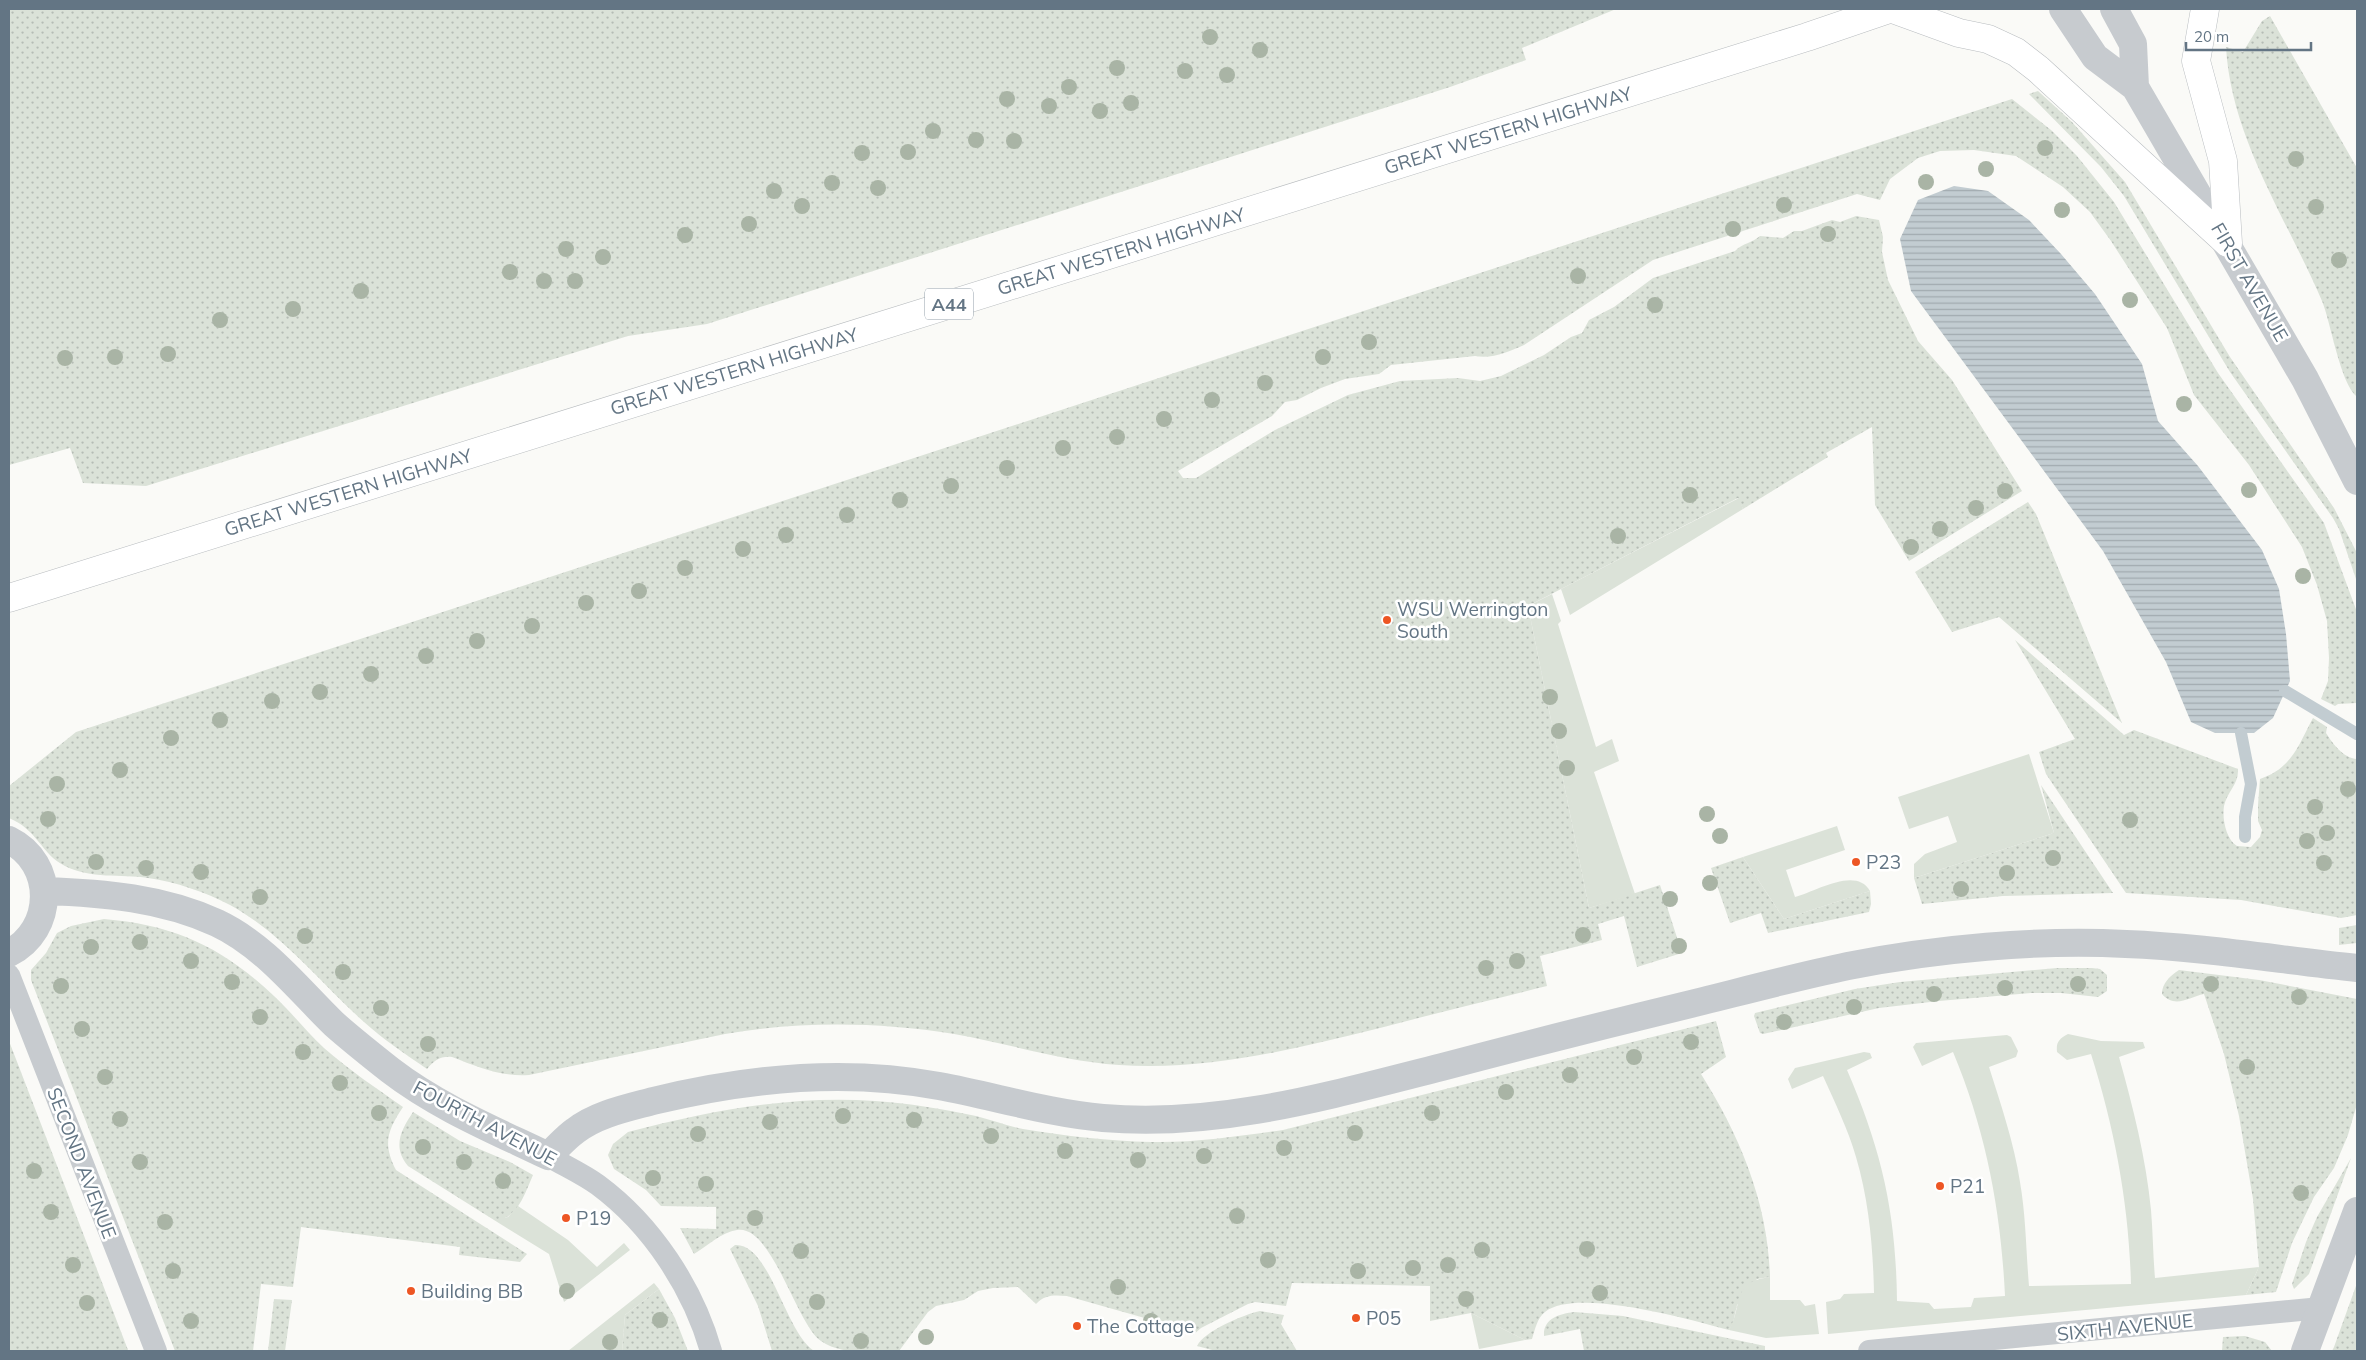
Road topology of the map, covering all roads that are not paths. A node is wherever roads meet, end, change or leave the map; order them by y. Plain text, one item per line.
1 (1833, 9) edge
2 (1889, 9) edge
3 (1893, 9) edge
4 (2063, 9) edge
5 (2114, 9) edge
6 (2205, 9) edge
7 (1807, 37) junction
8 (2135, 87) junction
9 (2228, 244) junction
10 (2357, 482) edge
11 (9, 598) edge
12 (9, 840) edge
13 (44, 891) junction
14 (9, 953) edge
15 (2357, 968) edge
16 (9, 975) edge
17 (548, 1156) junction
18 (2357, 1211) edge
19 (2321, 1308) junction
20 (156, 1351) edge
21 (711, 1351) edge
22 (1869, 1351) edge
23 (2305, 1351) edge

1 - 7 highway
2 - 7 highway, GREAT WESTERN HIGHWAY / A44
3 - 9 highway
4 - 8 street, FIRST AVENUE
5 - 8 street, FIRST AVENUE
6 - 9 highway
7 - 11 highway, GREAT WESTERN HIGHWAY / A44
8 - 9 street, FIRST AVENUE
9 - 10 street, FIRST AVENUE
12 - 13 street
13 - 14 street
13 - 17 street, FOURTH AVENUE
15 - 17 street
16 - 20 lane, SECOND AVENUE
17 - 21 lane, FOURTH AVENUE
18 - 19 street
19 - 22 lane, SIXTH AVENUE
19 - 23 street

